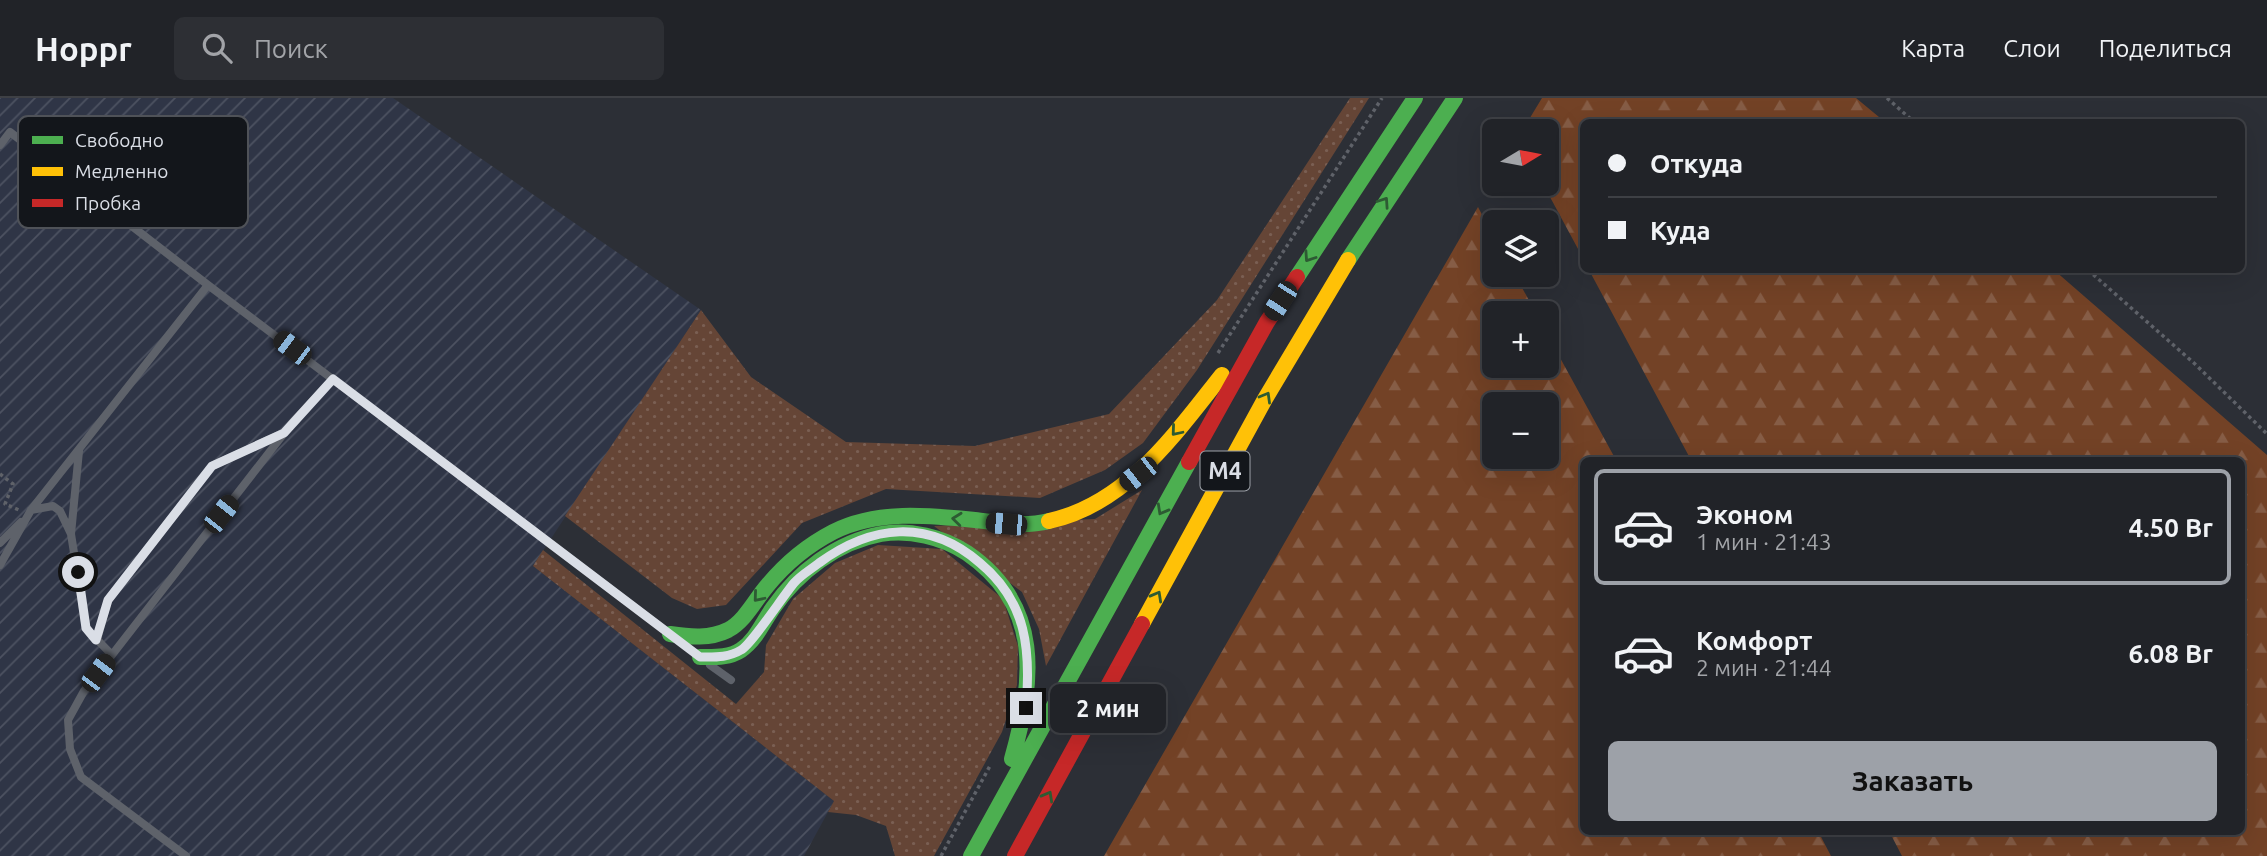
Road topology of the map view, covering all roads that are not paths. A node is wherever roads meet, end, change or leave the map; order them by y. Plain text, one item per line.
1 (1415, 98) edge
2 (1455, 98) edge
3 (18, 138) edge
4 (0, 145) edge
5 (134, 228) edge
6 (208, 285) junction
7 (1267, 322) junction
8 (333, 379) junction
9 (284, 433) junction
10 (79, 451) junction
11 (30, 512) junction
12 (71, 534) junction
13 (0, 543) edge
14 (0, 565) edge
15 (670, 634) junction
16 (96, 640) junction
17 (111, 656) junction
18 (700, 657) junction
19 (731, 680) dead end
20 (999, 803) junction
21 (186, 856) edge
22 (971, 856) edge
23 (1015, 856) edge

1 -> 7 highway, М4
23 -> 2 highway, М4
3 - 4 lane
5 - 6 lane
6 - 8 lane
6 - 10 lane
7 -> 15 highway
7 -> 20 highway, М4
8 - 9 lane
8 - 15 lane
9 - 16 lane
9 - 17 lane
10 - 11 lane
10 - 12 lane
11 - 12 lane
11 - 13 lane
11 - 14 lane
12 - 16 lane
15 - 18 lane
16 - 17 lane
17 - 21 lane
18 - 19 lane
18 - 20 highway
20 - 22 highway, М4

